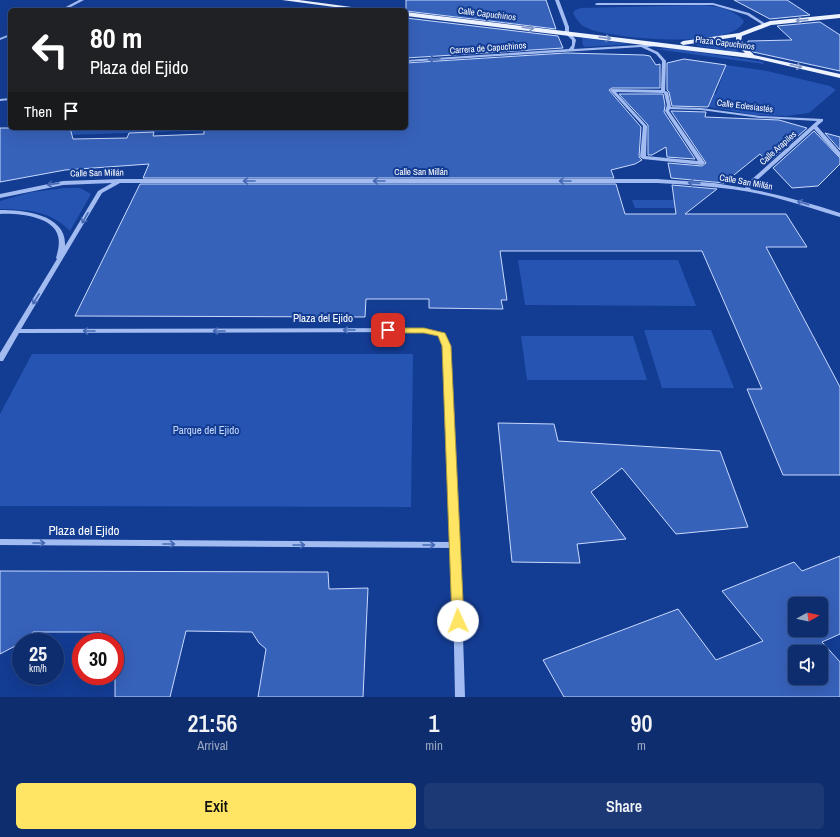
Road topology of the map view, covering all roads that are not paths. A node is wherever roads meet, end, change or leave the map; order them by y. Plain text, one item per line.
1 (82, 0) edge
2 (285, 0) edge
3 (558, 2) edge
4 (596, 4) dead end
5 (66, 8) edge
6 (354, 8) edge
7 (408, 14) edge
8 (840, 16) edge
9 (764, 24) junction
10 (567, 33) junction
11 (740, 35) junction
12 (658, 44) junction
13 (642, 46) junction
14 (571, 50) junction
15 (758, 57) junction
16 (408, 61) edge
17 (840, 76) edge
18 (663, 90) dead end
19 (668, 108) junction
20 (821, 120) joint
21 (814, 126) junction
22 (840, 156) edge
23 (120, 181) junction
24 (747, 190) junction
25 (0, 196) edge
26 (0, 212) edge
27 (840, 215) edge
28 (56, 268) junction
29 (16, 331) junction
30 (0, 359) edge
31 (0, 542) edge
32 (456, 545) junction
33 (460, 697) edge

1 - 5 street
2 - 6 main road
3 - 10 street
4 - 9 street
7 -> 10 main road, Calle Capuchinos
8 -> 9 main road, Plaza Capuchinos
9 - 11 main road, Plaza Capuchinos
10 -> 12 main road, Plaza Capuchinos
10 - 14 street
11 - 12 main road, Plaza Capuchinos
11 - 15 main road, Plaza Capuchinos
12 - 13 street, Plaza Capuchinos
12 - 15 main road, Plaza Capuchinos
13 - 14 street, Plaza Capuchinos
13 - 18 street
14 -> 16 street, Carrera de Capuchinos
15 -> 17 main road
19 - 19 street
19 - 20 street, Calle Eclesiastés
20 - 21 street, Calle Arapiles
21 - 22 street
21 - 24 street, Calle Arapiles
24 -> 23 street, Calle San Millán
23 -> 25 street, Calle San Millán
23 -> 28 street
27 -> 24 street, Calle San Millán
26 - 28 street
28 -> 29 street
29 - 30 street
32 -> 29 street, Plaza del Ejido
31 -> 32 street, Plaza del Ejido
32 - 33 street, Plaza del Ejido

